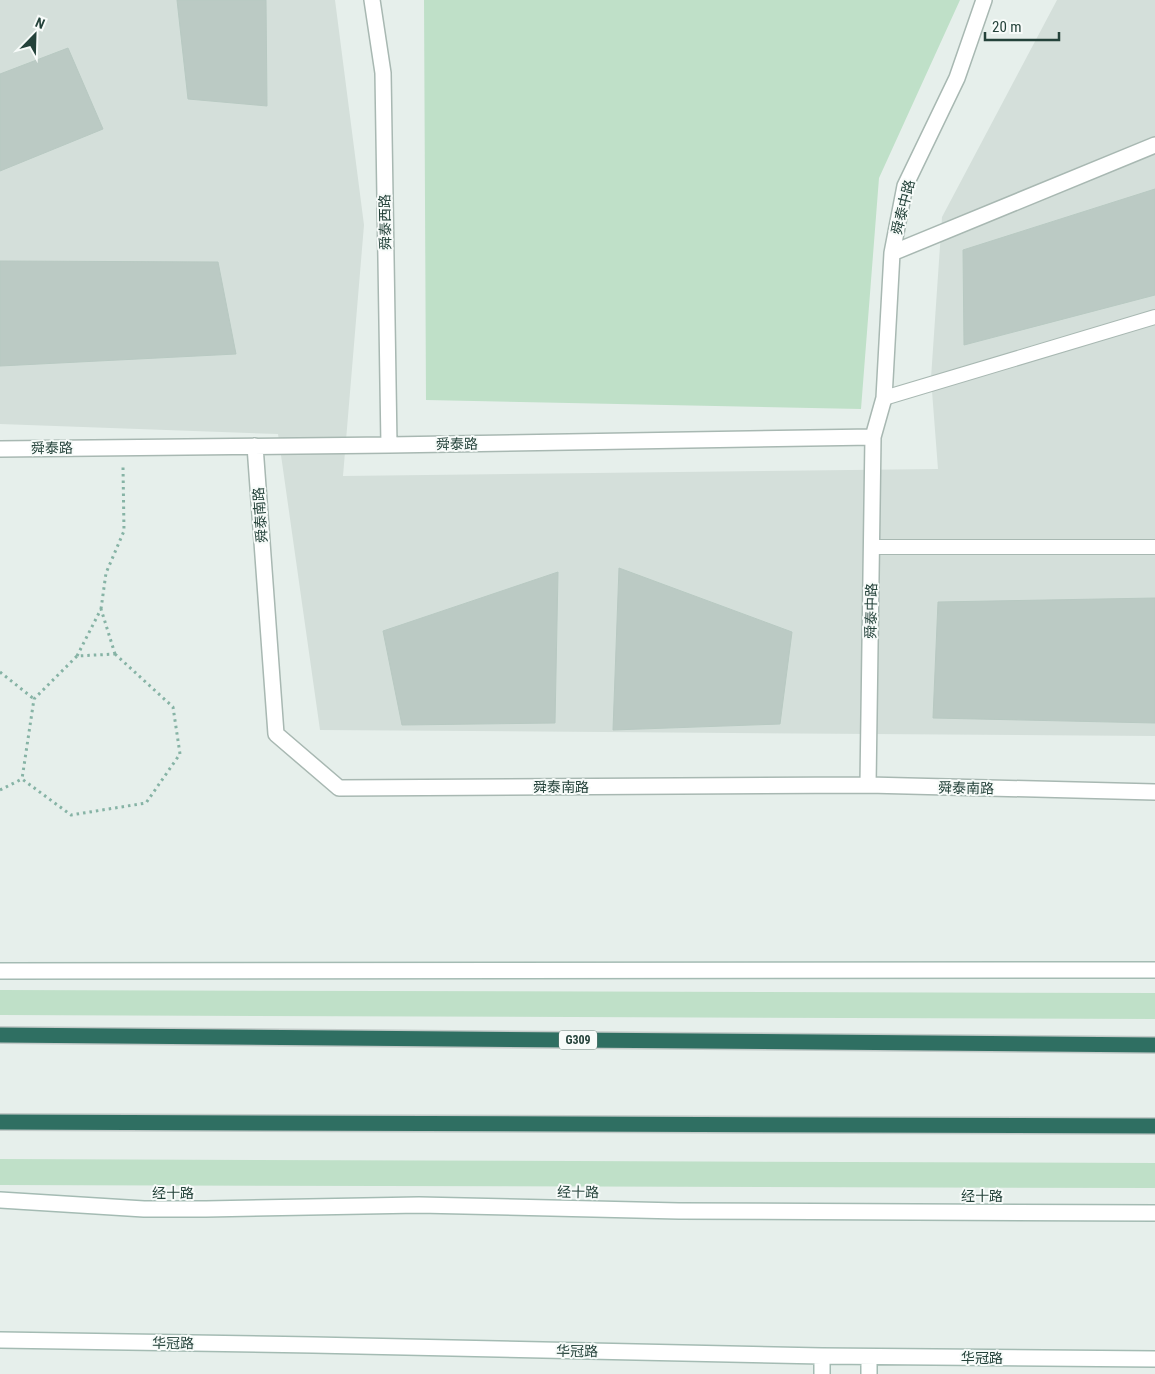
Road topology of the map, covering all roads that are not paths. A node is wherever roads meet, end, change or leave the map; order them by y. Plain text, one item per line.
1 (372, 0) edge
2 (984, 0) edge
3 (1155, 145) edge
4 (892, 254) junction
5 (1155, 317) edge
6 (884, 398) junction
7 (873, 437) junction
8 (389, 445) junction
9 (255, 446) junction
10 (0, 449) edge
11 (872, 547) junction
12 (1155, 547) edge
13 (868, 785) junction
14 (1155, 792) edge
15 (1155, 970) edge
16 (0, 971) edge
17 (0, 1035) edge
18 (1155, 1045) edge
19 (0, 1122) edge
20 (1155, 1126) edge
21 (0, 1200) edge
22 (1155, 1213) edge
23 (0, 1340) edge
24 (822, 1356) junction
25 (868, 1357) junction
26 (1155, 1359) edge
27 (822, 1374) edge
28 (869, 1374) edge

1 - 8 street, 舜泰西路
2 - 4 street, 舜泰中路
3 - 4 street
4 - 6 street, 舜泰中路
5 - 6 lane
6 - 7 street
7 - 8 street, 舜泰路
7 - 11 street, 舜泰中路
8 - 9 street, 舜泰路
9 - 10 street, 舜泰路
9 - 13 street, 舜泰南路
11 - 12 lane
11 - 13 street, 舜泰中路
13 - 14 street, 舜泰南路
15 - 16 street
17 - 18 highway, G309
19 - 20 highway
21 - 22 street, 经十路
23 - 24 street, 华冠路
24 - 25 street, 华冠路
24 - 27 street
25 - 26 street, 华冠路
25 - 28 street

